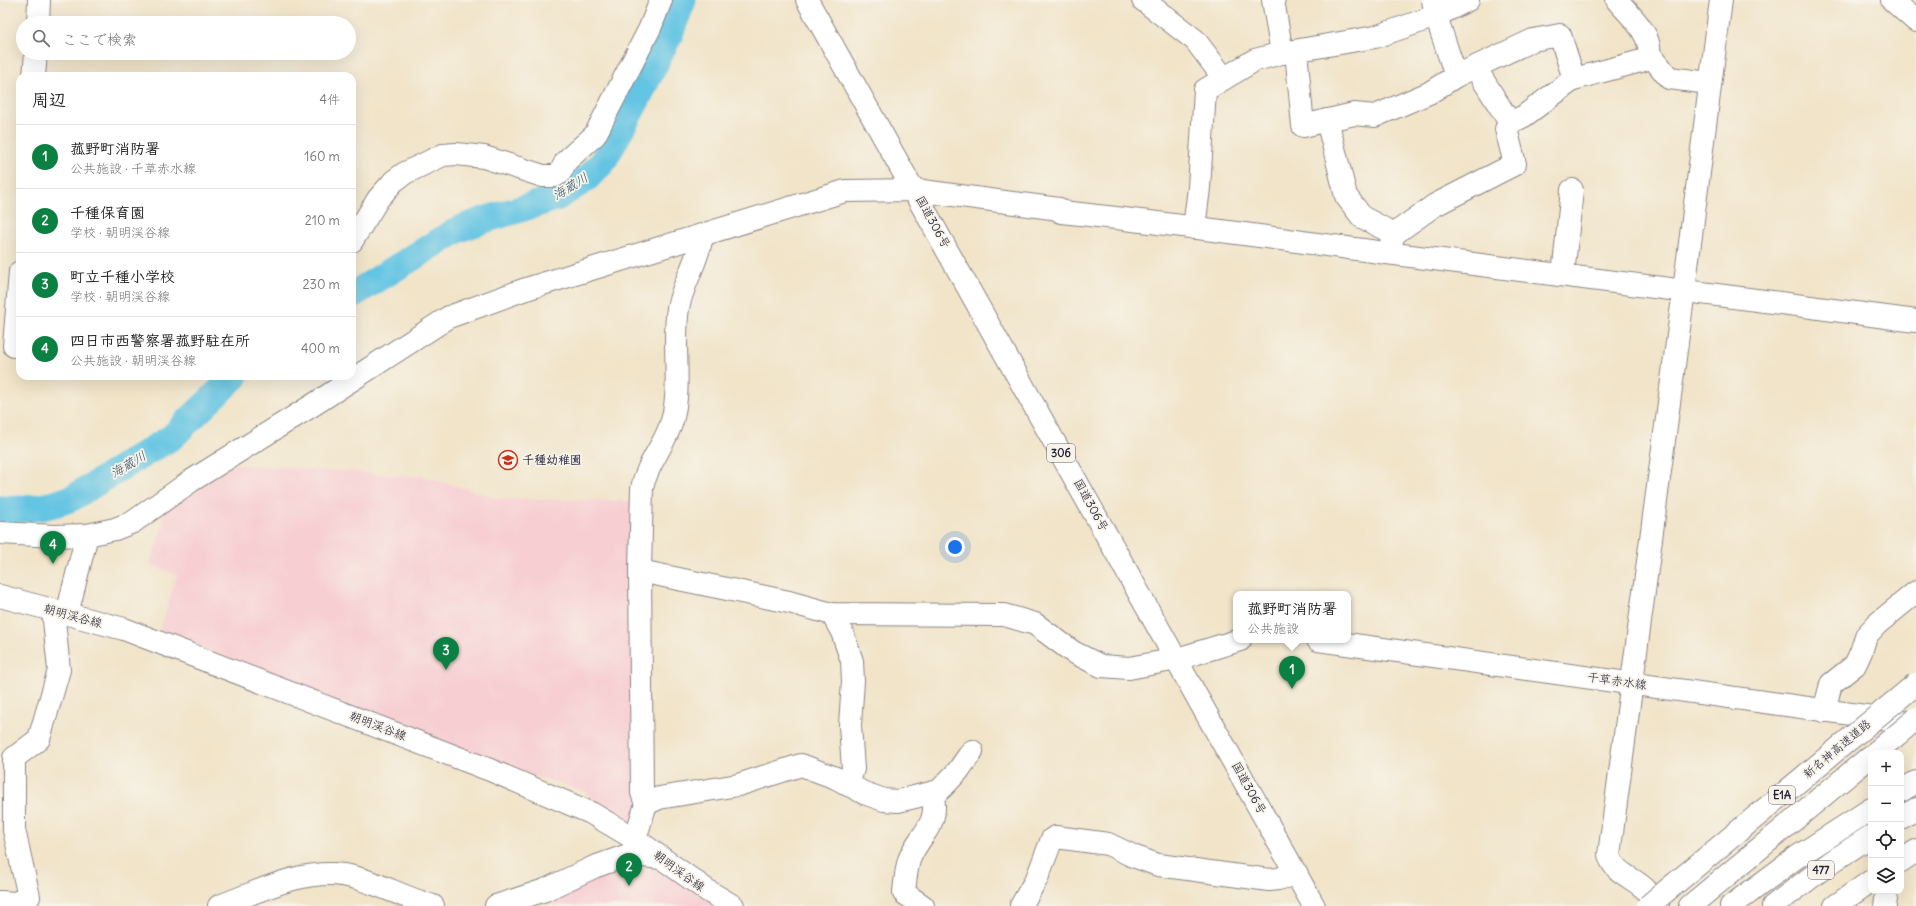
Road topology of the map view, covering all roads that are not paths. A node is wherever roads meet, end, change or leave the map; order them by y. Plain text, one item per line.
1 (40, 0) edge
2 (662, 0) edge
3 (807, 0) edge
4 (1143, 0) edge
5 (1273, 0) edge
6 (1468, 0) edge
7 (1617, 0) edge
8 (1721, 0) edge
9 (1892, 0) edge
10 (1435, 8) edge
11 (39, 16) edge
12 (1916, 21) edge
13 (1289, 52) junction
14 (1649, 53) junction
15 (35, 60) edge
16 (34, 72) edge
17 (1466, 72) junction
18 (1223, 77) junction
19 (1574, 79) junction
20 (1709, 83) junction
21 (1327, 120) junction
22 (1510, 123) junction
23 (915, 190) junction
24 (1572, 190) dead end
25 (1194, 228) junction
26 (356, 235) edge
27 (702, 236) junction
28 (1391, 244) junction
29 (1563, 275) junction
30 (1684, 290) junction
31 (16, 305) edge
32 (1916, 321) edge
33 (11, 346) edge
34 (356, 377) edge
35 (352, 380) edge
36 (0, 532) edge
37 (87, 535) junction
38 (640, 571) junction
39 (1916, 592) edge
40 (0, 596) edge
41 (60, 612) junction
42 (832, 614) junction
43 (1233, 642) edge
44 (1340, 643) edge
45 (1177, 659) junction
46 (1632, 683) junction
47 (1916, 684) edge
48 (1824, 711) junction
49 (1916, 719) edge
50 (1916, 723) edge
51 (1879, 750) edge
52 (972, 751) dead end
53 (1868, 758) edge
54 (1916, 782) edge
55 (848, 785) junction
56 (1904, 789) edge
57 (932, 793) junction
58 (646, 804) junction
59 (1916, 809) edge
60 (1868, 812) edge
61 (1904, 816) edge
62 (1868, 838) edge
63 (635, 839) junction
64 (1916, 851) edge
65 (661, 858) junction
66 (1904, 859) edge
67 (1297, 874) junction
68 (1868, 883) edge
69 (1887, 894) edge
70 (0, 902) edge
71 (546, 902) edge
72 (219, 906) edge
73 (433, 906) edge
74 (496, 906) edge
75 (733, 906) edge
76 (922, 906) edge
77 (1021, 906) edge
78 (1314, 906) edge
79 (1648, 906) edge
80 (1658, 906) edge
81 (1690, 906) edge
82 (1731, 906) edge
83 (1773, 906) edge
84 (1835, 906) edge
85 (1885, 906) edge

1 - 11 main road
2 - 26 main road
3 - 23 main road, 国道306号 / 306
4 - 18 main road
5 - 13 main road
6 - 10 main road
7 - 14 main road
8 - 20 main road
9 - 12 main road
10 - 13 main road
10 - 17 main road
13 - 18 main road
13 - 21 main road
14 - 19 main road
14 - 20 main road
15 - 16 main road
17 - 19 main road
17 - 21 main road
17 - 22 main road
18 - 25 main road
19 - 22 main road
20 - 30 main road
21 - 28 main road
22 - 28 main road
23 - 25 main road
23 - 27 main road
23 - 45 main road, 国道306号 / 306
24 - 29 main road
25 - 28 main road
27 - 34 main road
27 - 38 main road
28 - 29 main road
29 - 30 main road
30 - 32 main road
30 - 46 main road
31 - 33 main road
35 - 37 main road
36 - 37 main road
37 - 41 main road
38 - 42 main road
38 - 58 main road
39 - 48 main road
40 - 41 main road, 朝明渓谷線
41 - 63 main road, 朝明渓谷線
41 - 70 main road
42 - 45 main road
42 - 55 main road
43 - 45 main road
44 - 46 main road, 千草赤水線
45 - 67 main road, 国道306号 / 306
46 - 48 main road, 千草赤水線
46 - 80 main road
47 - 79 main road, 新名神高速道路 / E1A, bridge
48 - 50 main road, 千草赤水線
49 - 51 main road, bridge
52 - 57 main road
53 - 81 main road, E1A
54 - 56 main road
55 - 57 main road
55 - 58 main road
57 - 76 main road
58 - 63 main road
59 - 61 main road
60 - 82 main road
62 - 83 main road, 477
63 - 65 main road, 朝明渓谷線
64 - 66 main road
65 - 71 main road
65 - 75 main road, 朝明渓谷線
67 - 77 main road
67 - 78 main road, 国道306号 / 306
68 - 84 main road
69 - 85 main road
71 - 74 main road
72 - 73 main road

